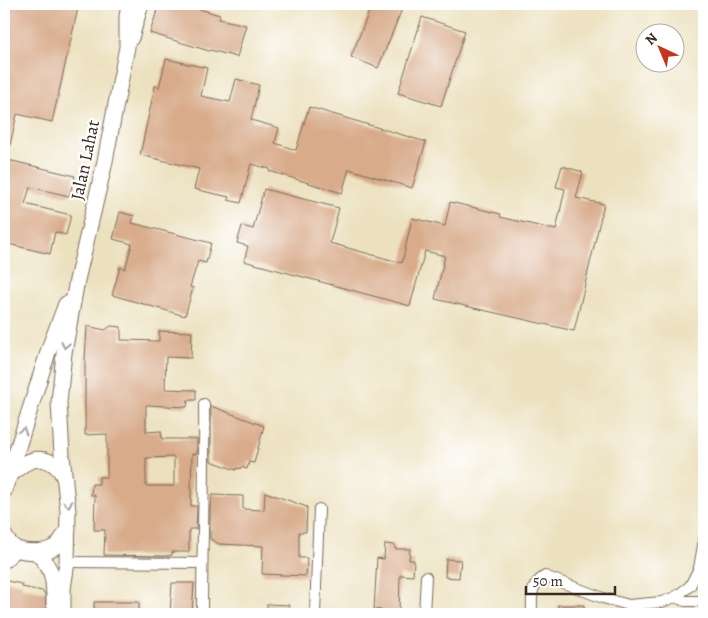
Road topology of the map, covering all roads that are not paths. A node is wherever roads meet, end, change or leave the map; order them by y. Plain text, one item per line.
1 (129, 4) edge
2 (141, 4) edge
3 (127, 47) junction
4 (77, 280) junction
5 (204, 404) dead end
6 (65, 479) junction
7 (6, 484) edge
8 (319, 509) dead end
9 (68, 530) junction
10 (4, 534) edge
11 (704, 540) edge
12 (17, 549) junction
13 (36, 552) junction
14 (4, 561) edge
15 (67, 562) junction
16 (202, 563) junction
17 (426, 577) dead end
18 (675, 597) junction
19 (704, 601) edge
20 (54, 614) edge
21 (63, 614) edge
22 (202, 614) edge
23 (315, 614) edge
24 (424, 614) edge
25 (532, 614) edge

1 - 3 main road, Jalan Lahat
2 - 3 main road, Jalan Lahat
3 - 4 main road, Jalan Lahat
4 -> 6 main road, Jalan Lahat
7 -> 4 main road, Jalan Lahat
5 - 16 street
6 - 7 main road
6 -> 9 main road, Jalan Lahat
8 - 23 street
9 - 13 main road
9 - 15 main road, Jalan Lahat
10 - 12 main road
11 - 18 street
12 - 13 main road
12 - 14 main road
13 - 20 main road
15 - 16 street
15 - 21 main road, Jalan Lahat
16 - 22 street
17 - 24 street
18 - 19 street
18 - 25 street

